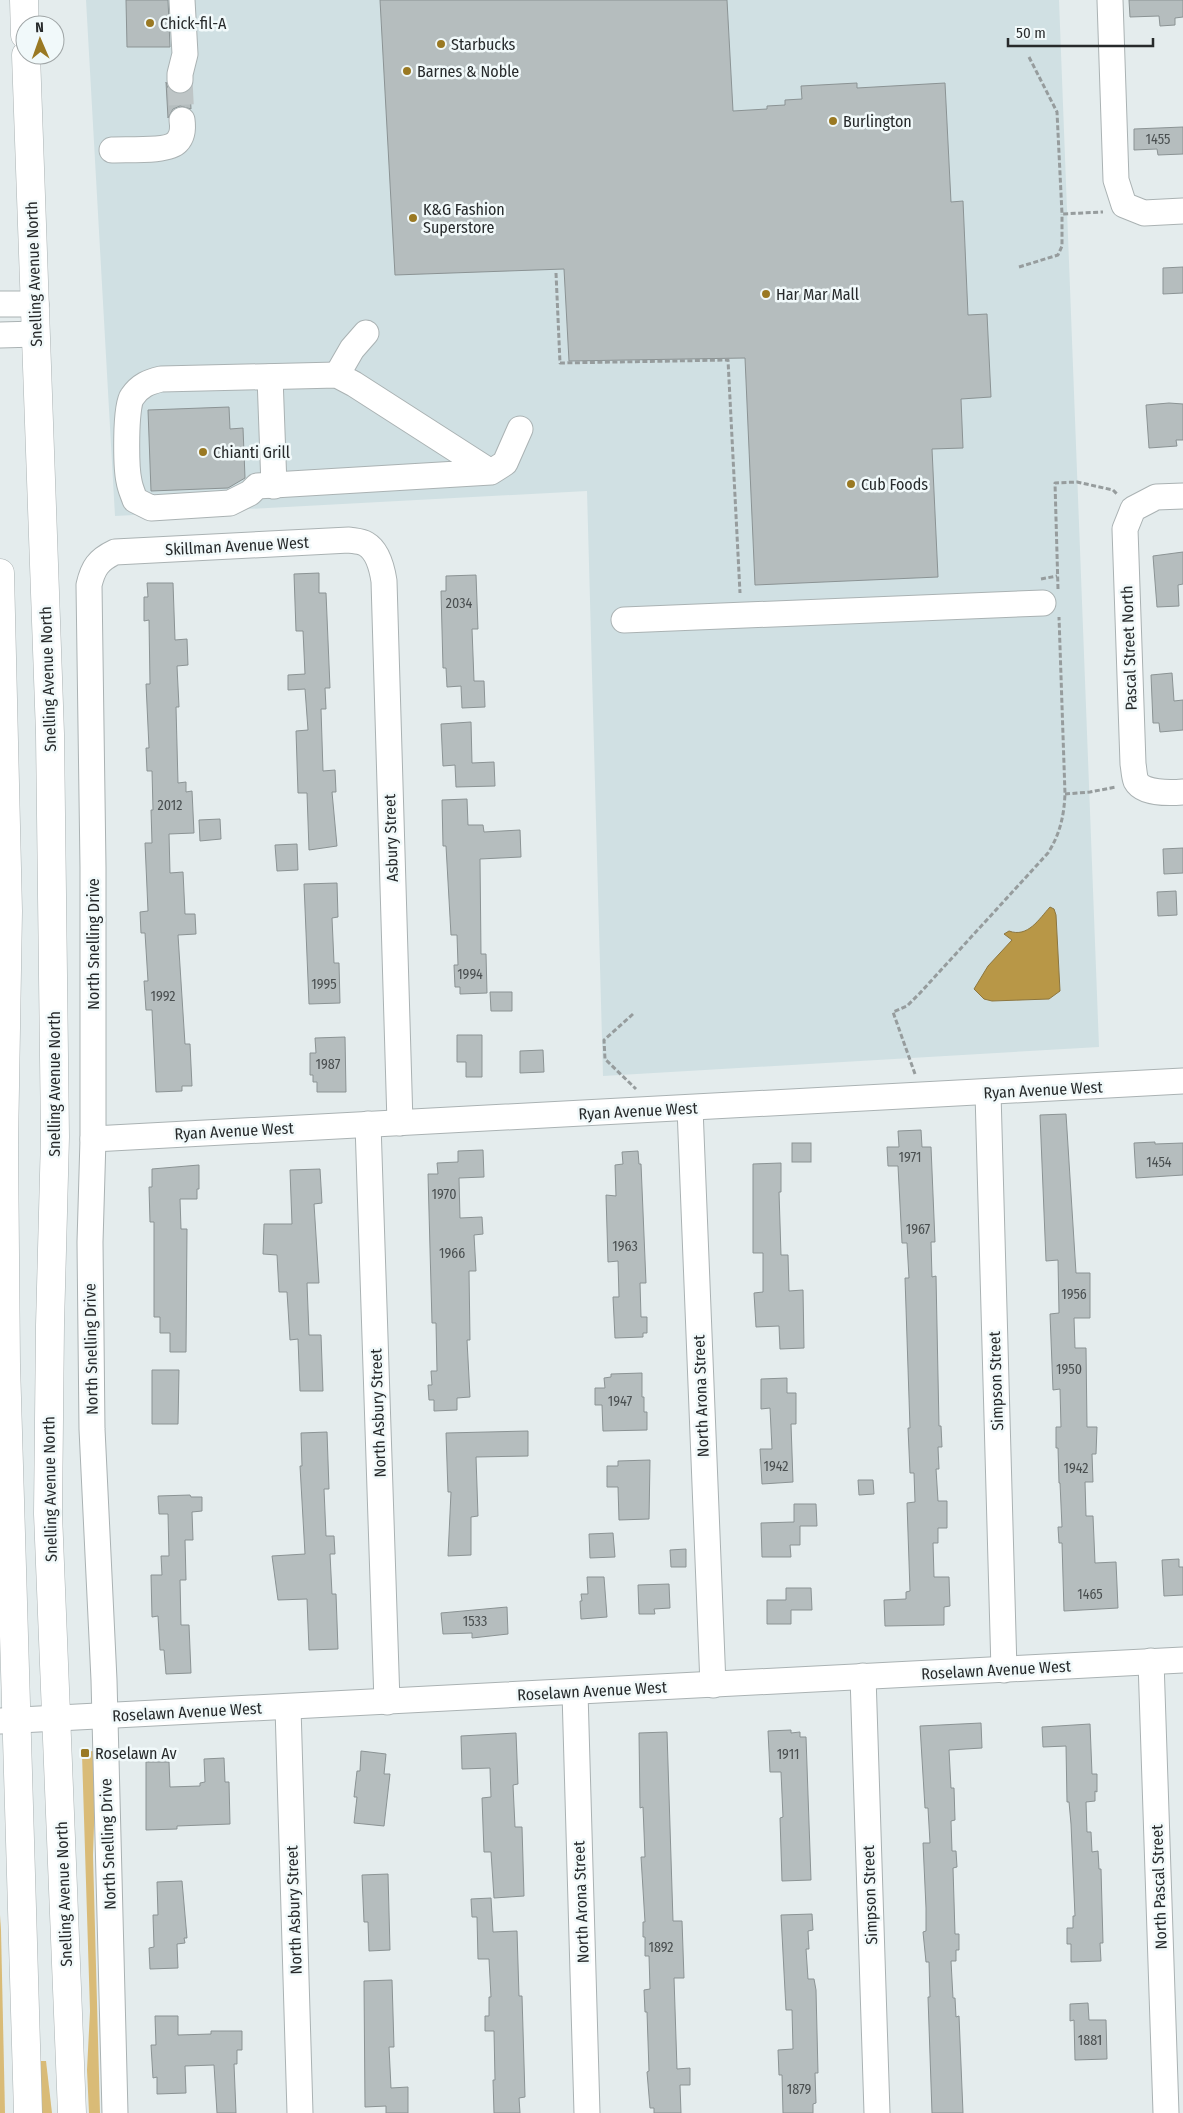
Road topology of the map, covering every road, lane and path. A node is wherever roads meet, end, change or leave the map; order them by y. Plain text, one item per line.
1 (24, 0) edge
2 (182, 0) edge
3 (1110, 0) edge
4 (24, 15) edge
5 (1029, 57) dead end
6 (26, 65) edge
7 (180, 80) tunnel mouth
8 (182, 120) tunnel mouth
9 (112, 150) dead end
10 (1124, 204) junction
11 (1183, 211) edge
12 (1062, 214) junction
13 (1019, 267) dead end
14 (556, 273) dead end
15 (0, 304) edge
16 (36, 304) junction
17 (366, 333) dead end
18 (36, 334) junction
19 (0, 335) edge
20 (336, 375) junction
21 (270, 377) junction
22 (520, 429) dead end
23 (491, 472) junction
24 (274, 486) junction
25 (1183, 496) edge
26 (1133, 508) junction
27 (376, 555) joint
28 (0, 574) edge
29 (93, 574) joint
30 (1058, 576) junction
31 (740, 597) dead end
32 (1048, 599) junction
33 (624, 620) dead end
34 (1139, 783) junction
35 (1183, 792) edge
36 (1065, 794) junction
37 (633, 1014) dead end
38 (1183, 1081) edge
39 (988, 1093) junction
40 (922, 1096) junction
41 (690, 1108) junction
42 (659, 1110) junction
43 (400, 1123) junction
44 (368, 1124) junction
45 (93, 1139) junction
46 (1183, 1660) edge
47 (1151, 1662) junction
48 (1004, 1670) junction
49 (863, 1676) junction
50 (712, 1685) junction
51 (576, 1692) junction
52 (388, 1702) junction
53 (288, 1707) junction
54 (105, 1716) junction
55 (58, 1718) junction
56 (8, 1721) edge
57 (28, 2113) edge
58 (72, 2113) edge
59 (115, 2113) edge
60 (300, 2113) edge
61 (587, 2113) edge
62 (877, 2113) edge
63 (1166, 2113) edge

1 - 4 main road
2 - 7 street
3 - 10 street
5 - 12 path
6 - 16 main road, Snelling Avenue North
8 - 9 street
10 - 11 street
10 - 12 path
12 - 13 path
14 - 31 path
15 - 16 street
16 - 18 main road, Snelling Avenue North
17 - 20 street
18 - 19 street
18 - 55 main road, Snelling Avenue North
20 - 21 street
20 - 23 street
21 - 24 street
21 - 24 street
22 - 23 street
23 - 24 street
25 - 26 street
26 - 30 path
26 - 34 street, Pascal Street North
27 - 29 street, Skillman Avenue West
27 - 43 street, Asbury Street
28 - 56 main road
29 - 45 street, North Snelling Drive
30 - 32 path
30 - 32 path
32 - 33 street
32 - 36 path
34 - 35 street
34 - 36 path
36 - 40 path
37 - 42 path
38 - 39 street, Ryan Avenue West
39 - 40 street, Ryan Avenue West
39 - 48 street, Simpson Street
40 - 41 street, Ryan Avenue West
41 - 42 street, Ryan Avenue West
41 - 50 street, North Arona Street
42 - 43 street, Ryan Avenue West
43 - 44 street, Ryan Avenue West
44 - 45 street, Ryan Avenue West
44 - 52 street, North Asbury Street
45 - 54 street, North Snelling Drive
46 - 47 street, Roselawn Avenue West
47 - 48 street, Roselawn Avenue West
47 - 63 street, North Pascal Street
48 - 49 street, Roselawn Avenue West
49 - 50 street, Roselawn Avenue West
49 - 62 street, Simpson Street
50 - 51 street, Roselawn Avenue West
51 - 52 street, Roselawn Avenue West
51 - 61 street, North Arona Street
52 - 53 street, Roselawn Avenue West
53 - 54 street, Roselawn Avenue West
53 - 60 street, North Asbury Street
54 - 55 street, Roselawn Avenue West
54 - 59 street, North Snelling Drive
55 - 56 street, Roselawn Avenue West
55 - 58 main road, Snelling Avenue North
56 - 57 main road

